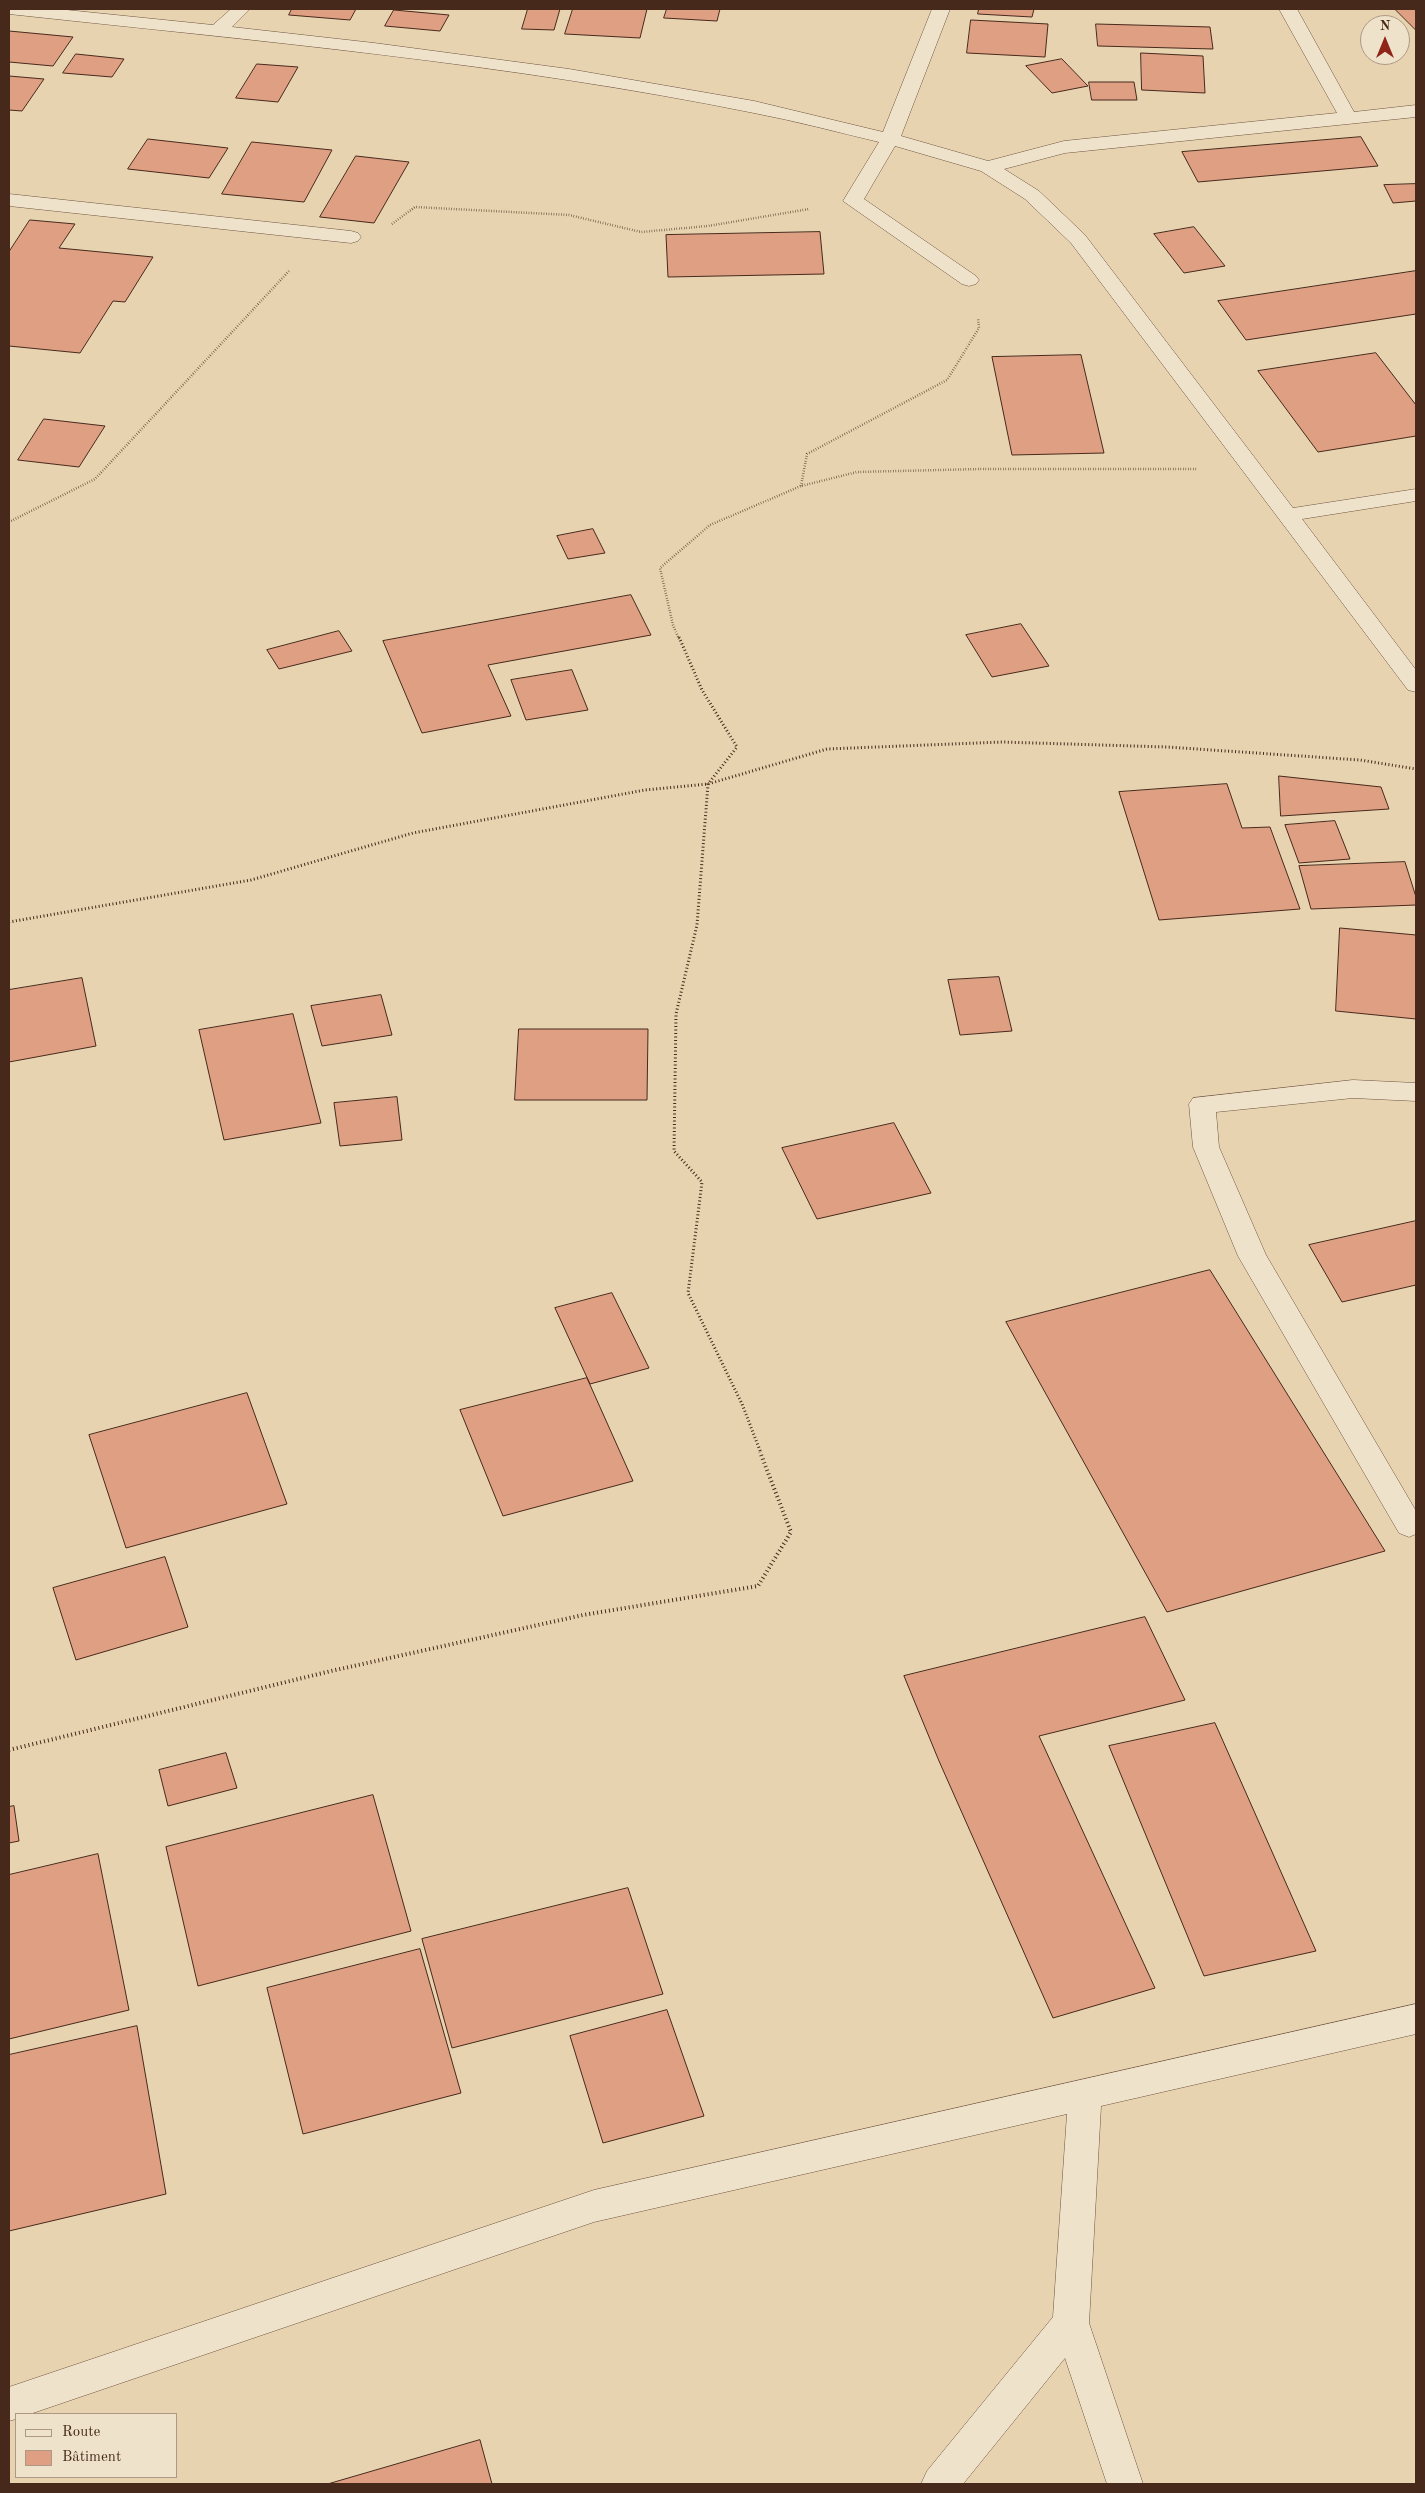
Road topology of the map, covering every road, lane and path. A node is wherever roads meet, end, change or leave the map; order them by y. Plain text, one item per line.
1 (241, 9) edge
2 (941, 9) edge
3 (1288, 9) edge
4 (9, 10) edge
5 (219, 30) junction
6 (1416, 111) edge
7 (1348, 117) junction
8 (890, 139) junction
9 (988, 167) junction
10 (9, 200) edge
11 (854, 201) junction
12 (351, 237) junction
13 (969, 280) joint
14 (1255, 470) junction
15 (801, 486) junction
16 (1416, 495) edge
17 (1288, 515) junction
18 (9, 522) edge
19 (1416, 685) edge
20 (1416, 769) edge
21 (708, 784) junction
22 (9, 922) edge
23 (1416, 1092) edge
24 (1410, 1525) dead end
25 (9, 1750) edge
26 (1416, 2019) edge
27 (1085, 2095) junction
28 (1070, 2323) junction
29 (9, 2404) edge
30 (940, 2484) edge
31 (1125, 2484) edge

1 - 5 street
2 - 8 street
3 - 7 street
4 - 5 street
5 - 8 street
6 - 7 street
7 - 9 street
8 - 9 street
8 - 11 street
9 - 14 street
10 - 12 street
11 - 12 path
11 - 13 street
12 - 18 path
13 - 15 path
14 - 15 path
14 - 17 street
15 - 21 path
16 - 17 street
17 - 19 street
20 - 21 path
21 - 22 path
21 - 25 path
23 - 24 street
26 - 27 street
27 - 28 street
27 - 29 street
28 - 30 street
28 - 31 street

